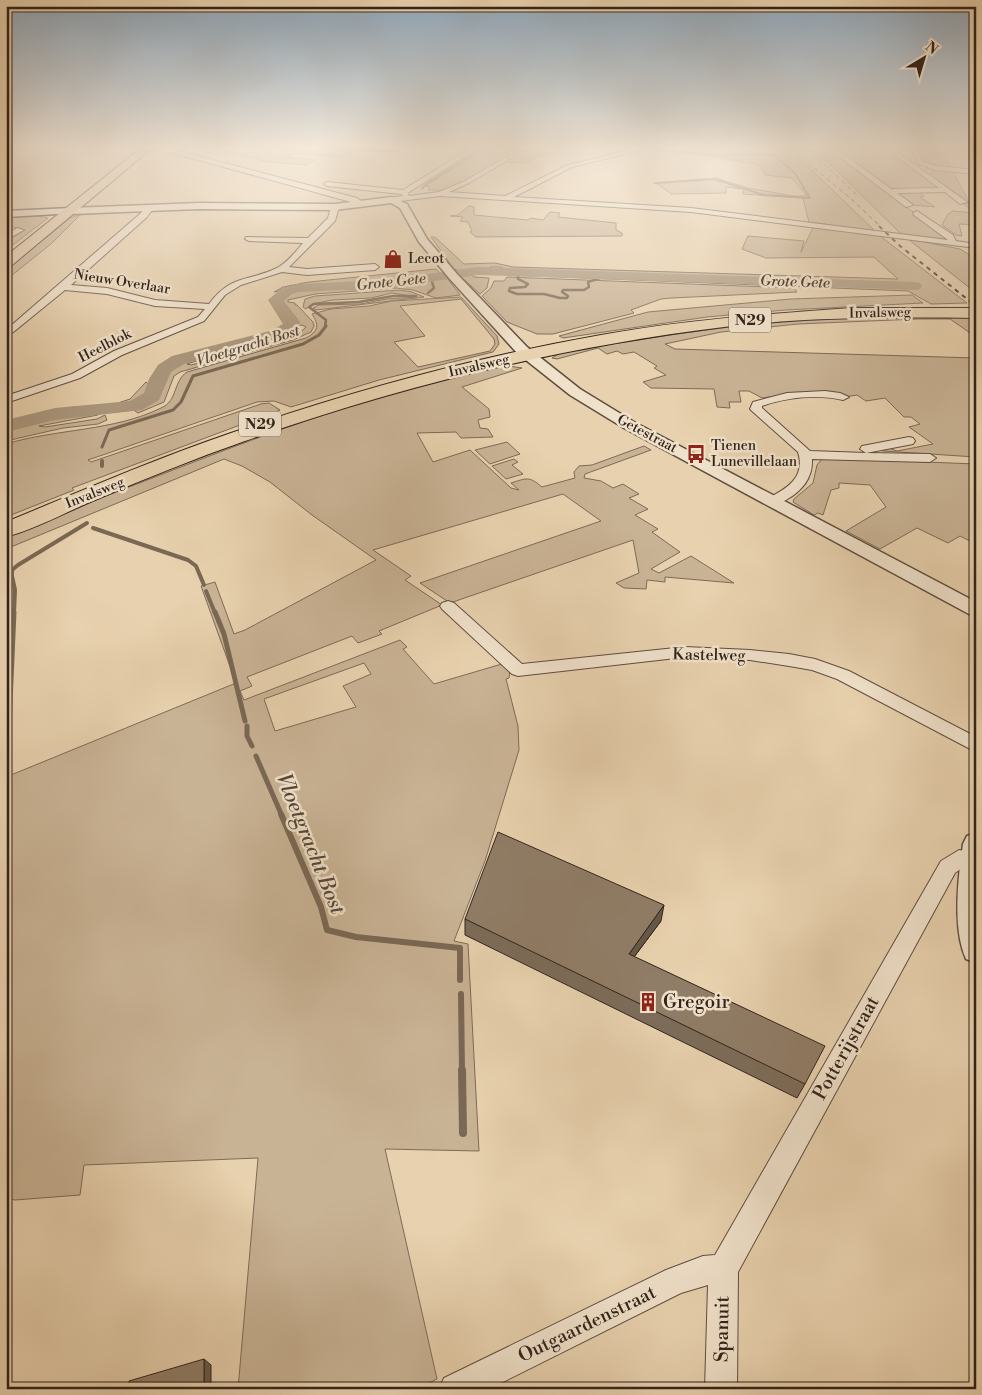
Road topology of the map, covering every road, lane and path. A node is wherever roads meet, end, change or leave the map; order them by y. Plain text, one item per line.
1 (33, 213) edge
2 (63, 213) edge
3 (64, 213) edge
4 (145, 213) edge
5 (334, 213) edge
6 (408, 213) edge
7 (715, 213) edge
8 (918, 213) dead end
9 (6, 214) edge
10 (6, 226) edge
11 (6, 238) edge
12 (249, 239) dead end
13 (312, 241) junction
14 (951, 243) junction
15 (976, 246) edge
16 (6, 255) edge
17 (6, 263) edge
18 (375, 267) dead end
19 (282, 269) junction
20 (63, 286) junction
21 (212, 307) junction
22 (976, 308) edge
23 (976, 313) edge
24 (6, 335) edge
25 (525, 353) junction
26 (843, 397) dead end
27 (6, 400) edge
28 (909, 441) dead end
29 (806, 455) junction
30 (833, 455) junction
31 (930, 458) dead end
32 (772, 502) junction
33 (6, 521) edge
34 (6, 530) edge
35 (448, 606) dead end
36 (976, 609) edge
37 (976, 745) edge
38 (974, 852) edge
39 (976, 950) edge
40 (723, 1269) junction
41 (454, 1389) edge
42 (721, 1389) edge

1 - 9 main road
2 - 16 main road
3 - 17 main road
4 - 20 street, Nieuw Overlaar
5 - 13 street
6 - 25 street, Getestraat
7 - 14 street
8 - 14 street
10 - 11 street
12 - 13 street
13 - 19 street
14 - 15 street
18 - 19 street
19 - 21 street
20 - 21 street, Nieuw Overlaar
20 - 24 street
21 - 27 street, Heelblok
22 - 25 main road, Invalsweg / N29
23 - 25 main road, Invalsweg / N29
25 - 32 street, Getestraat
25 - 33 main road, Invalsweg / N29
25 - 34 main road, Invalsweg / N29
26 - 29 street
28 - 30 street
29 - 30 street
29 - 32 street
30 - 31 street
32 - 36 street, Getestraat
35 - 37 street, Kastelweg
38 - 39 street
38 - 40 street, Potterijstraat
40 - 41 street, Outgaardenstraat
40 - 42 street, Spanuit

